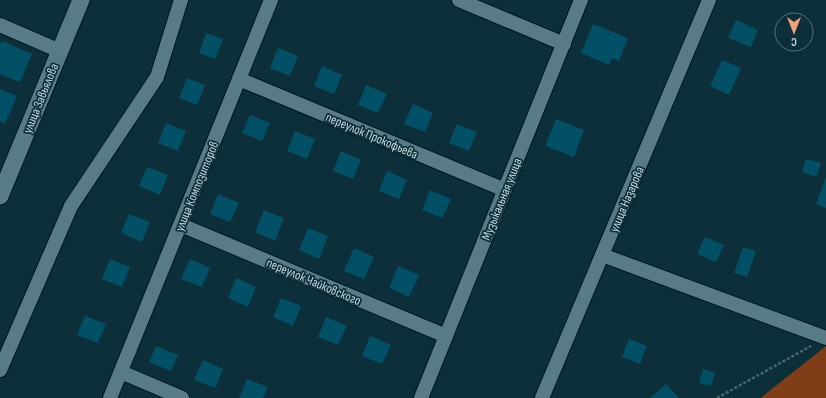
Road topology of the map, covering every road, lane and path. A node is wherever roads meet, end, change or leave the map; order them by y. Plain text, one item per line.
1 (81, 0) edge
2 (181, 0) edge
3 (271, 0) edge
4 (459, 0) edge
5 (582, 0) edge
6 (709, 0) edge
7 (0, 25) edge
8 (564, 44) junction
9 (60, 51) junction
10 (239, 79) junction
11 (505, 190) junction
12 (0, 196) edge
13 (181, 225) junction
14 (602, 256) junction
15 (446, 336) junction
16 (826, 338) edge
17 (0, 370) edge
18 (121, 372) junction
19 (110, 398) edge
20 (182, 398) edge
21 (421, 398) edge
22 (542, 398) edge
23 (717, 398) edge

1 - 9 street, улица Завьялова
2 - 17 street
3 - 10 street, улица Композиторов
4 - 8 street
5 - 8 street, Музыкальная улица
6 - 14 street, улица Назарова
7 - 9 street
8 - 11 street, Музыкальная улица
9 - 12 street, улица Завьялова
10 - 11 street, переулок Прокофьева
10 - 13 street, улица Композиторов
11 - 15 street, Музыкальная улица
13 - 15 street, переулок Чайковского
13 - 18 street, улица Композиторов
14 - 16 street
14 - 22 street, улица Назарова
15 - 21 street, Музыкальная улица
16 - 23 path
18 - 19 street, улица Композиторов
18 - 20 street

